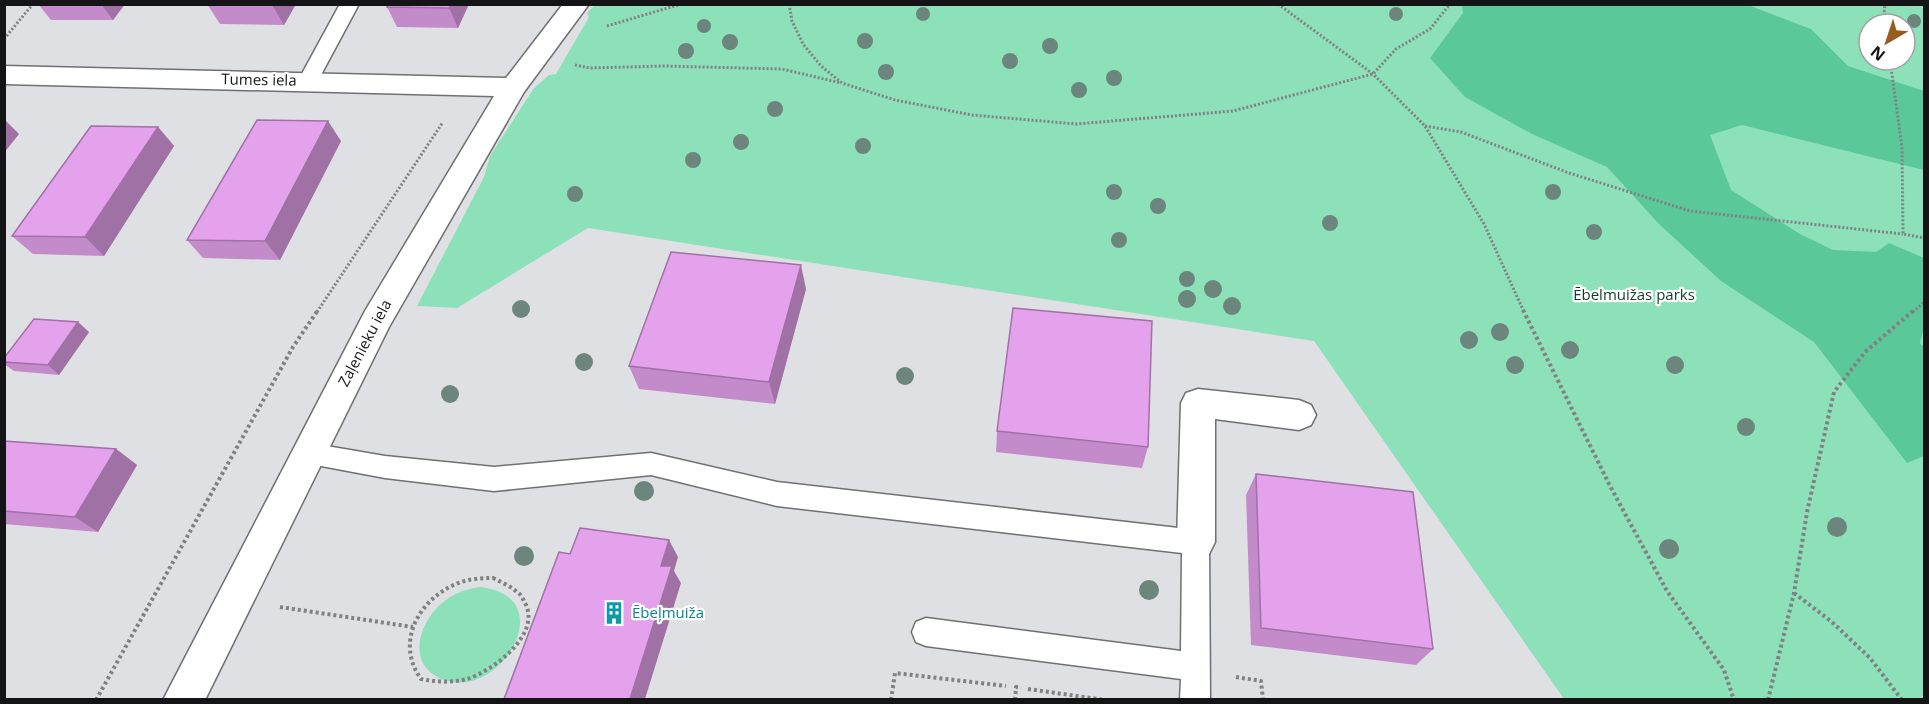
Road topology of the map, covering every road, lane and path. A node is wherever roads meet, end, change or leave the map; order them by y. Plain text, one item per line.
1 (33, 4) edge
2 (350, 4) edge
3 (681, 4) edge
4 (789, 4) edge
5 (1278, 4) edge
6 (1450, 4) edge
7 (567, 16) edge
8 (4, 39) edge
9 (573, 65) dead end
10 (1892, 72) edge
11 (1373, 74) junction
12 (4, 75) edge
13 (308, 81) junction
14 (843, 83) junction
15 (470, 84) junction
16 (513, 87) junction
17 (1425, 126) junction
18 (1903, 234) junction
19 (1924, 238) edge
20 (1924, 302) edge
21 (1299, 415) dead end
22 (309, 454) junction
23 (1196, 542) junction
24 (1794, 593) junction
25 (233, 599) junction
26 (413, 627) junction
27 (926, 632) dead end
28 (518, 654) edge
29 (1196, 667) junction
30 (1016, 687) junction
31 (435, 688) dead end
32 (96, 699) edge
33 (183, 699) edge
34 (891, 699) edge
35 (1015, 699) edge
36 (1105, 699) edge
37 (1195, 699) edge
38 (1734, 699) edge
39 (1768, 699) edge
40 (1902, 699) edge

1 - 8 path
2 - 13 lane
3 - 7 path
4 - 14 path
5 - 11 path
6 - 11 path
7 - 16 street, Zaļenieku iela
9 - 14 path
10 - 18 path
11 - 14 path
11 - 17 path
12 - 13 street, Tumes iela
13 - 15 street, Tumes iela
15 - 16 street, Tumes iela
15 - 32 path
16 - 22 street, Zaļenieku iela
17 - 18 path
17 - 38 path
18 - 19 path
20 - 24 path
21 - 23 street
22 - 23 lane
22 - 25 street, Zaļenieku iela
23 - 29 lane
24 - 39 path
24 - 40 path
25 - 26 path
25 - 33 street, Zaļenieku iela
26 - 28 path
26 - 31 path
27 - 29 lane
29 - 37 lane
30 - 34 path
30 - 35 path
30 - 36 path

